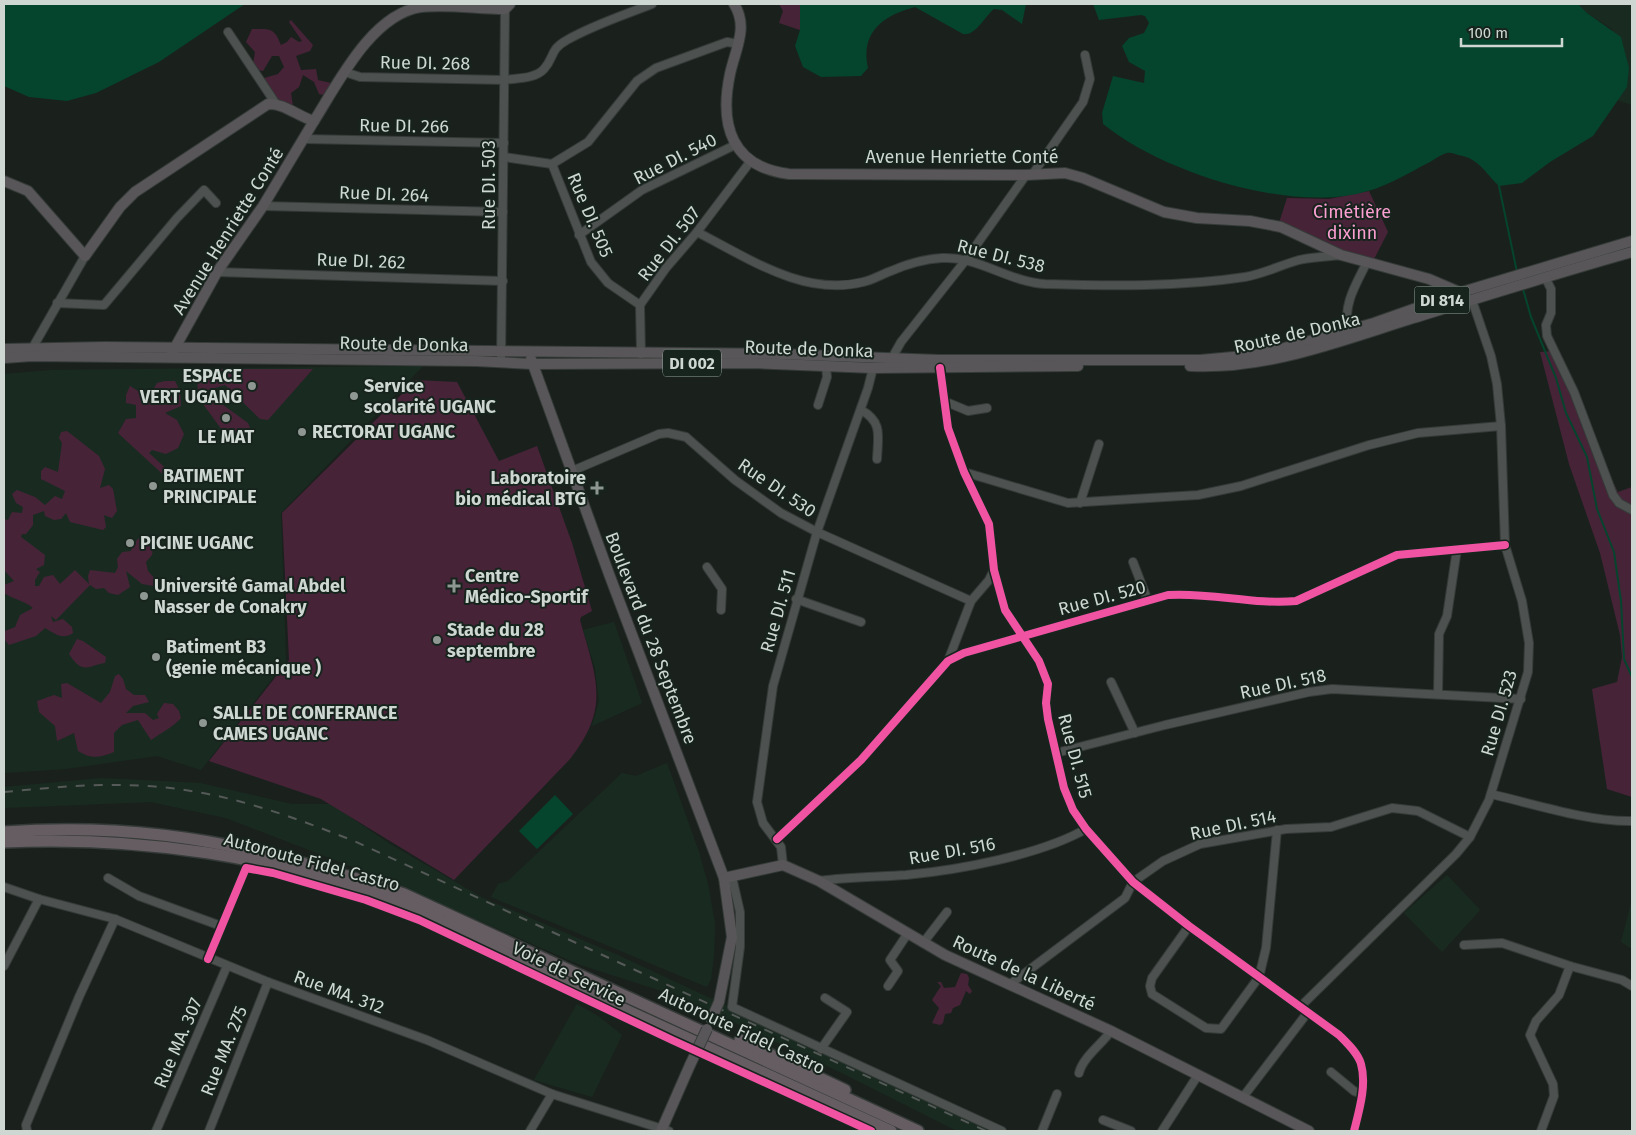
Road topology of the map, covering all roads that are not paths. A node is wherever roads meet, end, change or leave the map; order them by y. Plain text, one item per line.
1 (652, 4) edge
2 (734, 4) edge
3 (507, 6) edge
4 (228, 32) dead end
5 (739, 44) junction
6 (1085, 55) dead end
7 (345, 72) junction
8 (504, 80) junction
9 (276, 104) junction
10 (314, 121) junction
11 (304, 139) junction
12 (504, 143) junction
13 (736, 145) junction
14 (504, 157) junction
15 (750, 162) junction
16 (552, 164) junction
17 (1029, 175) junction
18 (4, 181) edge
19 (216, 203) dead end
20 (263, 206) junction
21 (503, 212) junction
22 (697, 232) junction
23 (579, 235) junction
24 (1632, 241) edge
25 (1632, 252) edge
26 (1341, 255) junction
27 (85, 256) junction
28 (965, 261) junction
29 (1366, 264) junction
30 (218, 272) junction
31 (1534, 276) junction
32 (1545, 277) junction
33 (503, 281) junction
34 (1511, 283) junction
35 (1462, 292) junction
36 (1472, 300) junction
37 (57, 303) junction
38 (640, 305) junction
39 (1375, 327) junction
40 (1348, 330) junction
41 (33, 347) junction
42 (4, 349) edge
43 (172, 353) junction
44 (641, 354) junction
45 (501, 357) junction
46 (4, 358) edge
47 (531, 358) junction
48 (892, 358) junction
49 (826, 367) junction
50 (872, 368) junction
51 (940, 368) junction
52 (944, 400) junction
53 (818, 405) dead end
54 (987, 408) dead end
55 (861, 410) junction
56 (1500, 426) junction
57 (1099, 444) dead end
58 (877, 459) dead end
59 (572, 471) junction
60 (964, 472) junction
61 (1080, 503) junction
62 (1632, 510) edge
63 (817, 532) junction
64 (1505, 545) junction
65 (1457, 549) junction
66 (1134, 562) dead end
67 (707, 567) dead end
68 (994, 570) junction
69 (796, 599) junction
70 (971, 601) junction
71 (1148, 601) junction
72 (721, 610) dead end
73 (861, 622) dead end
74 (1021, 635) junction
75 (948, 661) junction
76 (1112, 682) dead end
77 (1438, 694) junction
78 (1522, 699) junction
79 (1135, 733) junction
80 (1056, 753) junction
81 (1491, 794) junction
82 (1632, 821) edge
83 (1086, 830) junction
84 (1277, 830) junction
85 (4, 832) edge
86 (1470, 837) junction
87 (777, 839) junction
88 (4, 842) edge
89 (121, 843) junction
90 (783, 864) junction
91 (246, 868) junction
92 (108, 878) dead end
93 (728, 878) junction
94 (819, 881) junction
95 (1133, 882) junction
96 (4, 887) edge
97 (404, 894) junction
98 (39, 899) junction
99 (946, 912) dead end
100 (115, 920) junction
101 (221, 926) junction
102 (1190, 926) junction
103 (908, 933) junction
104 (923, 943) junction
105 (1464, 945) dead end
106 (208, 959) junction
107 (5, 961) edge
108 (226, 966) junction
109 (1570, 966) junction
110 (1259, 977) junction
111 (268, 982) junction
112 (1009, 985) junction
113 (888, 986) dead end
114 (1632, 986) edge
115 (825, 998) dead end
116 (1304, 1009) junction
117 (709, 1025) junction
118 (1110, 1031) junction
119 (821, 1049) junction
120 (1331, 1072) dead end
121 (1079, 1073) dead end
122 (1198, 1075) junction
123 (552, 1094) junction
124 (1057, 1094) dead end
125 (1362, 1094) junction
126 (1242, 1097) junction
127 (1103, 1120) dead end
128 (664, 1130) edge
129 (915, 1130) edge
130 (27, 1131) edge
131 (156, 1131) edge
132 (209, 1131) edge
133 (530, 1131) edge
134 (871, 1131) edge
135 (890, 1131) edge
136 (1002, 1131) edge
137 (1042, 1131) edge
138 (1131, 1131) edge
139 (1162, 1131) edge
140 (1309, 1131) edge
141 (1354, 1131) edge
142 (1540, 1131) edge

1 - 8 street, Rue DI. 268
2 - 5 main road, Avenue Henriette Conté
3 - 7 main road, Avenue Henriette Conté
3 - 8 street, Rue DI. 503
4 - 9 street
5 - 13 main road, Avenue Henriette Conté
5 - 16 street
6 - 17 street
7 - 8 street, Rue DI. 268
7 - 10 main road, Avenue Henriette Conté
8 - 12 street, Rue DI. 503
9 - 10 main road
9 - 27 main road
10 - 11 main road, Avenue Henriette Conté
11 - 12 street, Rue DI. 266
11 - 20 main road, Avenue Henriette Conté
12 - 14 street, Rue DI. 503
13 - 15 main road, Avenue Henriette Conté
13 - 23 street, Rue DI. 540
14 - 16 street, Rue DI. 505
14 - 21 street, Rue DI. 503
15 - 17 main road, Avenue Henriette Conté
15 - 22 street, Rue DI. 507
16 - 23 street, Rue DI. 505
17 - 26 main road, Avenue Henriette Conté
17 - 28 street
18 - 27 main road
19 - 37 street
20 - 21 street, Rue DI. 264
20 - 30 main road, Avenue Henriette Conté
21 - 33 street, Rue DI. 503
22 - 28 street, Rue DI. 538
22 - 38 street, Rue DI. 507
23 - 38 street, Rue DI. 505
24 - 31 main road
25 - 32 main road
26 - 28 street, Rue DI. 538
26 - 29 main road, Avenue Henriette Conté
27 - 37 street
28 - 48 street
29 - 35 main road, Avenue Henriette Conté
29 - 40 street
30 - 33 street, Rue DI. 262
30 - 43 main road, Avenue Henriette Conté
31 - 32 main road
31 - 34 main road
32 - 62 street
33 - 45 street, Rue DI. 503
34 - 35 main road, Route de Donka / DI 814
34 - 36 main road, Route de Donka / DI 814
35 - 36 main road, Avenue Henriette Conté
35 - 39 main road, Route de Donka / DI 814
36 - 39 main road, Route de Donka / DI 814
36 - 56 street, Rue DI. 523
37 - 41 street
38 - 44 street, Rue DI. 507
39 - 40 main road, Route de Donka / DI 002
39 - 51 main road, Route de Donka / DI 002
40 - 48 main road, Route de Donka / DI 002
41 - 42 main road, Route de Donka / DI 002
41 - 43 main road, Route de Donka / DI 002
43 - 45 main road, Route de Donka / DI 002
43 - 46 main road, Route de Donka / DI 002
44 - 47 main road, Route de Donka / DI 002
44 - 48 main road, Route de Donka / DI 002
45 - 47 main road, Route de Donka / DI 002
47 - 49 main road, Route de Donka / DI 002
47 - 59 main road, Boulevard du 28 Septembre
49 - 50 main road, Route de Donka / DI 002
49 - 53 street
50 - 51 main road, Route de Donka / DI 002
50 - 55 street, Rue DI. 511
51 - 52 street, Rue DI. 515
52 - 54 street
52 - 60 street, Rue DI. 515
55 - 58 street
55 - 63 street, Rue DI. 511
56 - 61 street
56 - 64 street, Rue DI. 523
57 - 61 street
59 - 63 street, Rue DI. 530
59 - 93 main road, Boulevard du 28 Septembre
60 - 61 street
60 - 68 street, Rue DI. 515
63 - 69 street, Rue DI. 511
63 - 70 street, Rue DI. 530
64 - 65 street, Rue DI. 520
64 - 78 street, Rue DI. 523
65 - 71 street, Rue DI. 520
65 - 77 street
66 - 71 street
67 - 72 street
68 - 70 street
68 - 74 street, Rue DI. 515
69 - 73 street
69 - 87 street, Rue DI. 511
70 - 75 street
71 - 74 street, Rue DI. 520
74 - 75 street, Rue DI. 520
74 - 80 street, Rue DI. 515
75 - 87 street, Rue DI. 520
76 - 79 street
77 - 78 street, Rue DI. 518
77 - 79 street, Rue DI. 518
78 - 81 street, Rue DI. 523
79 - 80 street, Rue DI. 518
80 - 83 street, Rue DI. 515
81 - 82 street
81 - 86 street, Rue DI. 523
83 - 94 street, Rue DI. 516
83 - 95 street, Rue DI. 515
84 - 86 street, Rue DI. 514
84 - 95 street, Rue DI. 514
84 - 110 street
85 - 97 highway, Autoroute Fidel Castro
86 - 116 street, Rue DI. 523
87 - 90 street, Rue DI. 511
88 - 89 highway, Autoroute Fidel Castro
89 - 91 highway
89 - 135 highway, Autoroute Fidel Castro
90 - 93 main road
90 - 94 main road, Route de la Liberté
91 - 101 street
91 - 134 street, Voie de Service
92 - 101 street
93 - 117 main road, Boulevard du 28 Septembre, bridge
93 - 119 street
94 - 103 main road, Route de la Liberté
95 - 102 street, Rue DI. 515
95 - 112 street, Rue DI. 514
96 - 98 street, Rue MA. 312
97 - 117 highway
97 - 129 highway, Autoroute Fidel Castro
98 - 100 street, Rue MA. 312
98 - 107 street
99 - 104 street
100 - 106 street, Rue MA. 312
100 - 130 street
101 - 106 street
102 - 110 street, Rue DI. 515
102 - 110 street
103 - 104 main road, Route de la Liberté
103 - 113 street
104 - 112 main road, Route de la Liberté
105 - 109 street
106 - 108 street, Rue MA. 312
108 - 111 street, Rue MA. 312
108 - 131 street, Rue MA. 307
109 - 114 street
109 - 142 street
110 - 116 street, Rue DI. 515
111 - 123 street, Rue MA. 312
111 - 132 street, Rue MA. 275
112 - 118 main road, Route de la Liberté
115 - 119 street
116 - 125 street, Rue DI. 515
116 - 126 street, Rue DI. 523
117 - 128 main road, Boulevard du 28 Septembre, bridge
117 - 129 highway
118 - 121 street
118 - 122 main road, Route de la Liberté
119 - 136 street
120 - 125 street
122 - 126 main road, Route de la Liberté
122 - 139 street
123 - 128 street, Rue MA. 312
123 - 133 street
124 - 137 street
125 - 141 street, Rue DI. 515
126 - 140 main road, Route de la Liberté
127 - 138 street

